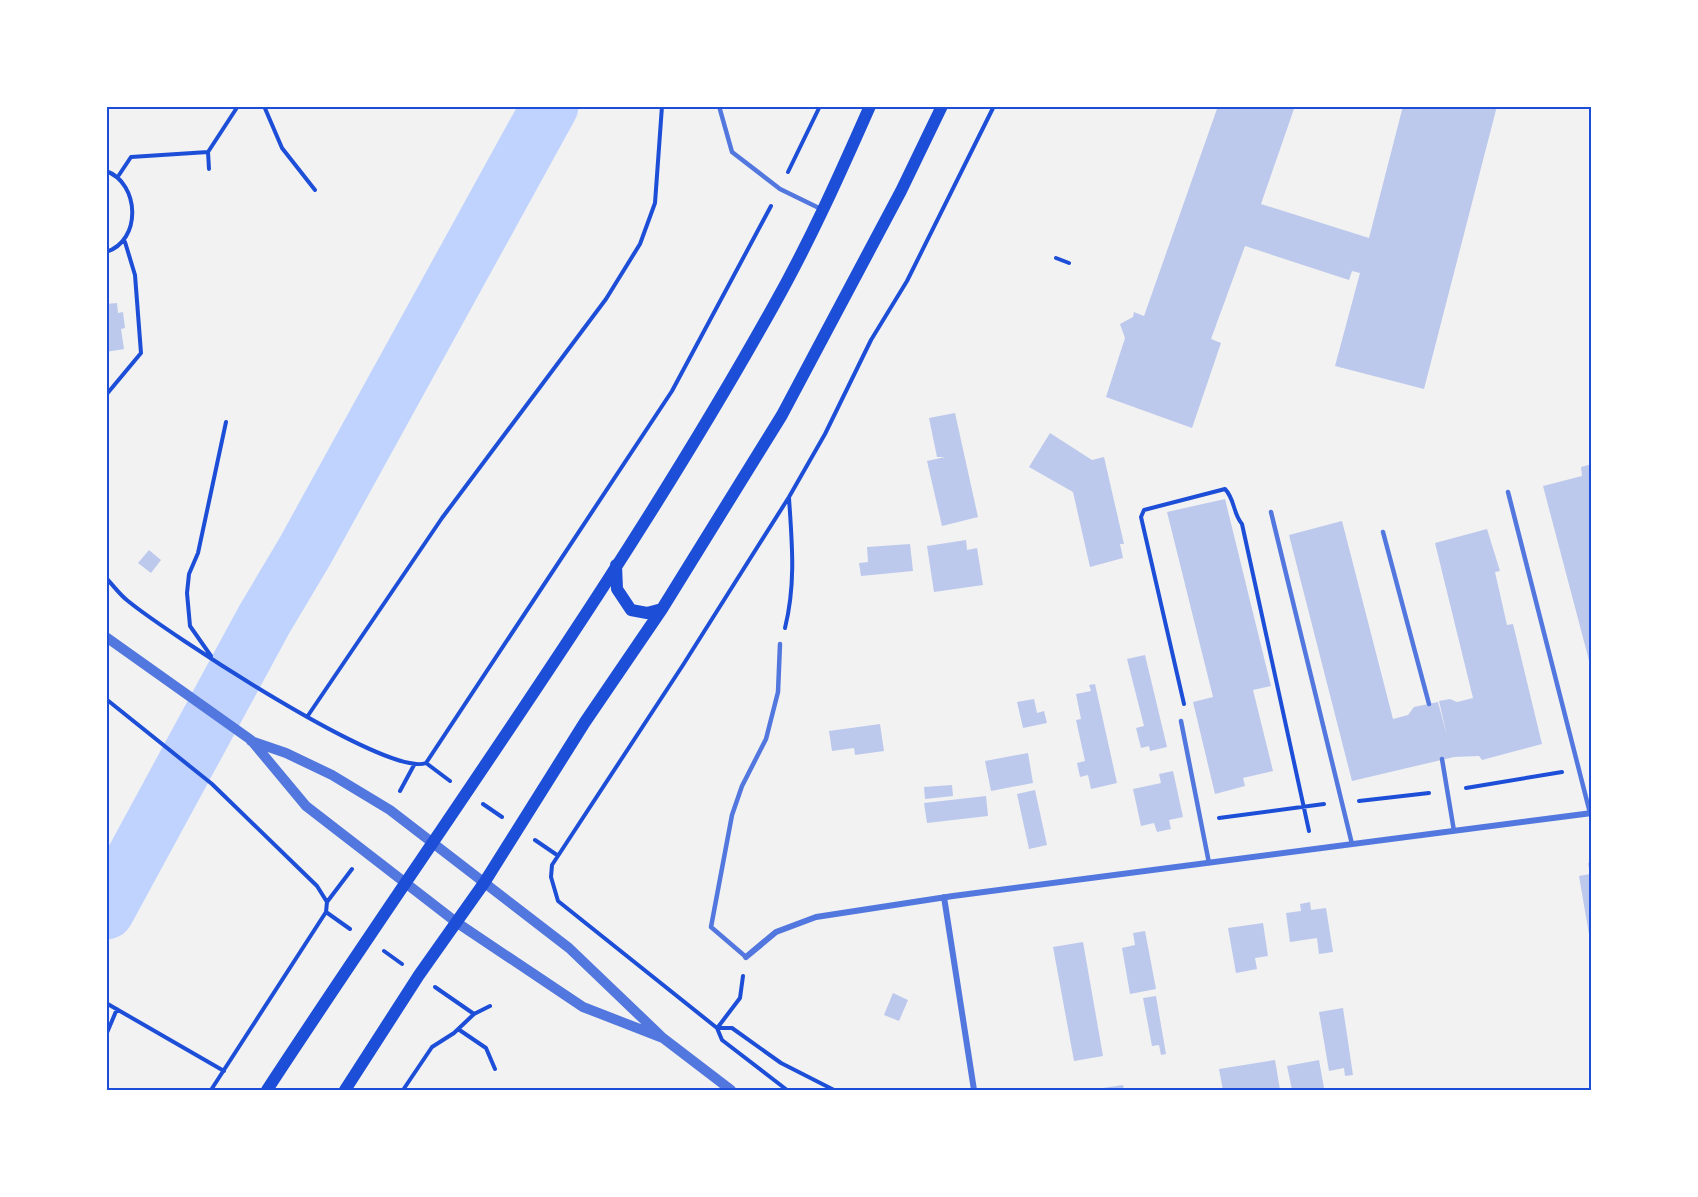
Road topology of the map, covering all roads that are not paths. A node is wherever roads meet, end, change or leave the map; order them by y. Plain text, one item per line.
1 (718, 106) edge
2 (870, 106) edge
3 (942, 106) edge
4 (824, 210) junction
5 (1508, 492) dead end
6 (1271, 512) dead end
7 (1383, 532) dead end
8 (616, 565) junction
9 (662, 609) junction
10 (106, 637) edge
11 (780, 644) road end
12 (1429, 704) dead end
13 (1180, 721) road end
14 (251, 740) junction
15 (1442, 759) dead end
16 (1591, 813) edge
17 (1454, 831) junction
18 (432, 843) junction
19 (1352, 844) junction
20 (1209, 863) junction
21 (404, 883) junction
22 (484, 883) junction
23 (944, 897) junction
24 (456, 922) junction
25 (747, 957) joint
26 (663, 1038) junction
27 (267, 1090) edge
28 (345, 1090) edge
29 (730, 1090) edge
30 (974, 1090) edge

1 - 4 lane
2 - 4 main road
3 - 9 main road
4 - 8 main road
5 - 16 lane
6 - 19 lane
7 - 12 lane
8 - 9 main road
8 - 18 main road
9 - 22 main road
10 - 14 street
11 - 25 lane
13 - 20 lane
14 - 18 street
14 - 21 street
15 - 17 lane
16 - 17 street
17 - 19 street
18 - 21 main road
18 - 22 street
19 - 20 street
20 - 23 street
21 - 24 street
21 - 27 main road
22 - 24 main road
22 - 26 street
23 - 25 street
23 - 30 street
24 - 26 street
24 - 28 main road
26 - 29 street

